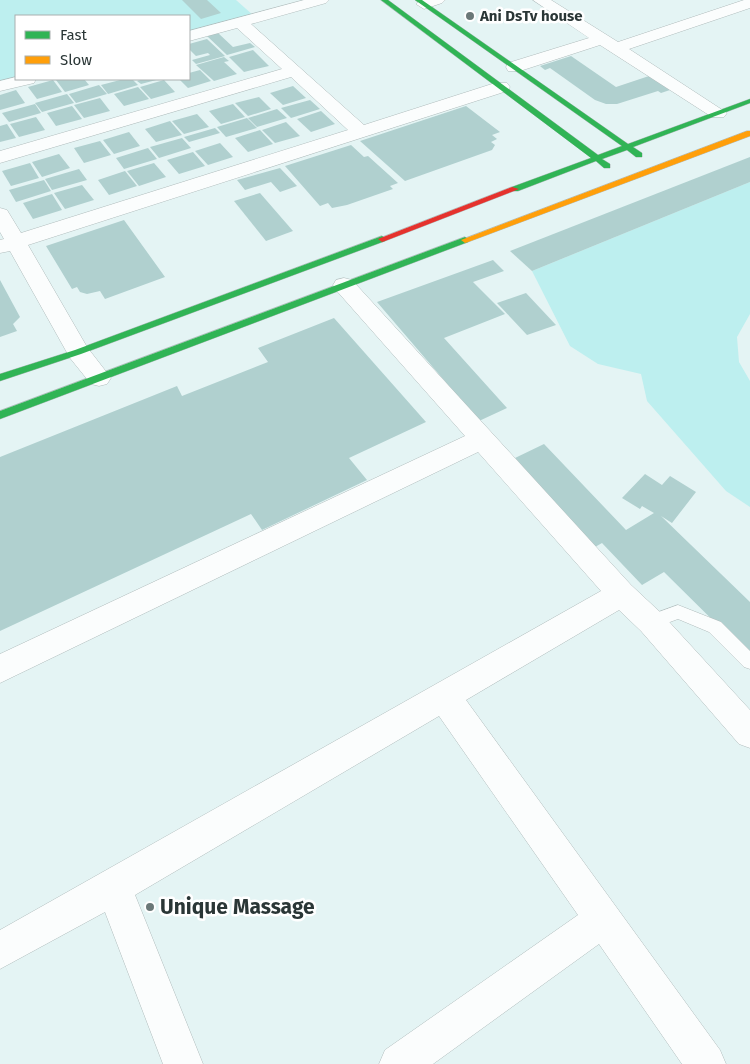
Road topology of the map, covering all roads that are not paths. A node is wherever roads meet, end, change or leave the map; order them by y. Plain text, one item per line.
1 (321, 0) edge
2 (384, 0) edge
3 (541, 0) edge
4 (427, 1) edge
5 (750, 4) edge
6 (700, 5) dead end
7 (718, 14) junction
8 (240, 22) junction
9 (190, 36) edge
10 (602, 39) junction
11 (616, 48) junction
12 (514, 67) junction
13 (294, 71) junction
14 (24, 80) edge
15 (0, 86) edge
16 (501, 87) junction
17 (750, 101) edge
18 (718, 113) junction
19 (360, 131) junction
20 (750, 133) edge
21 (626, 146) junction
22 (0, 157) edge
23 (596, 158) junction
24 (656, 167) junction
25 (625, 179) junction
26 (0, 214) edge
27 (8, 244) edge
28 (344, 285) junction
29 (78, 352) junction
30 (0, 378) edge
31 (99, 378) junction
32 (0, 415) edge
33 (482, 439) junction
34 (620, 594) junction
35 (651, 622) junction
36 (750, 662) edge
37 (0, 669) edge
38 (444, 696) junction
39 (750, 733) edge
40 (114, 887) junction
41 (603, 919) junction
42 (0, 950) edge
43 (184, 1064) edge
44 (399, 1064) edge
45 (706, 1064) edge

1 - 8 street
2 - 16 main road
3 - 10 street
4 - 12 main road
5 - 7 street
6 - 7 street
7 - 11 street
8 - 9 street
8 - 13 street
10 - 11 street
10 - 12 street
11 - 18 street
12 - 21 main road
13 - 19 street
13 - 22 street
14 - 15 street
16 - 19 street
16 - 23 main road
17 - 18 main road
18 - 21 main road
19 - 27 street
20 - 24 main road
21 - 23 main road
21 - 24 main road
23 - 25 main road
23 - 29 main road
24 - 25 main road
25 - 28 main road
26 - 27 street
27 - 29 street
28 - 31 main road
28 - 33 street
29 - 30 main road
29 - 31 street
31 - 32 main road
33 - 34 street
33 - 37 street
34 - 35 street
34 - 38 street
35 - 36 lane
35 - 39 street
38 - 40 street
38 - 41 street
40 - 42 street
40 - 43 street
41 - 44 street
41 - 45 street

